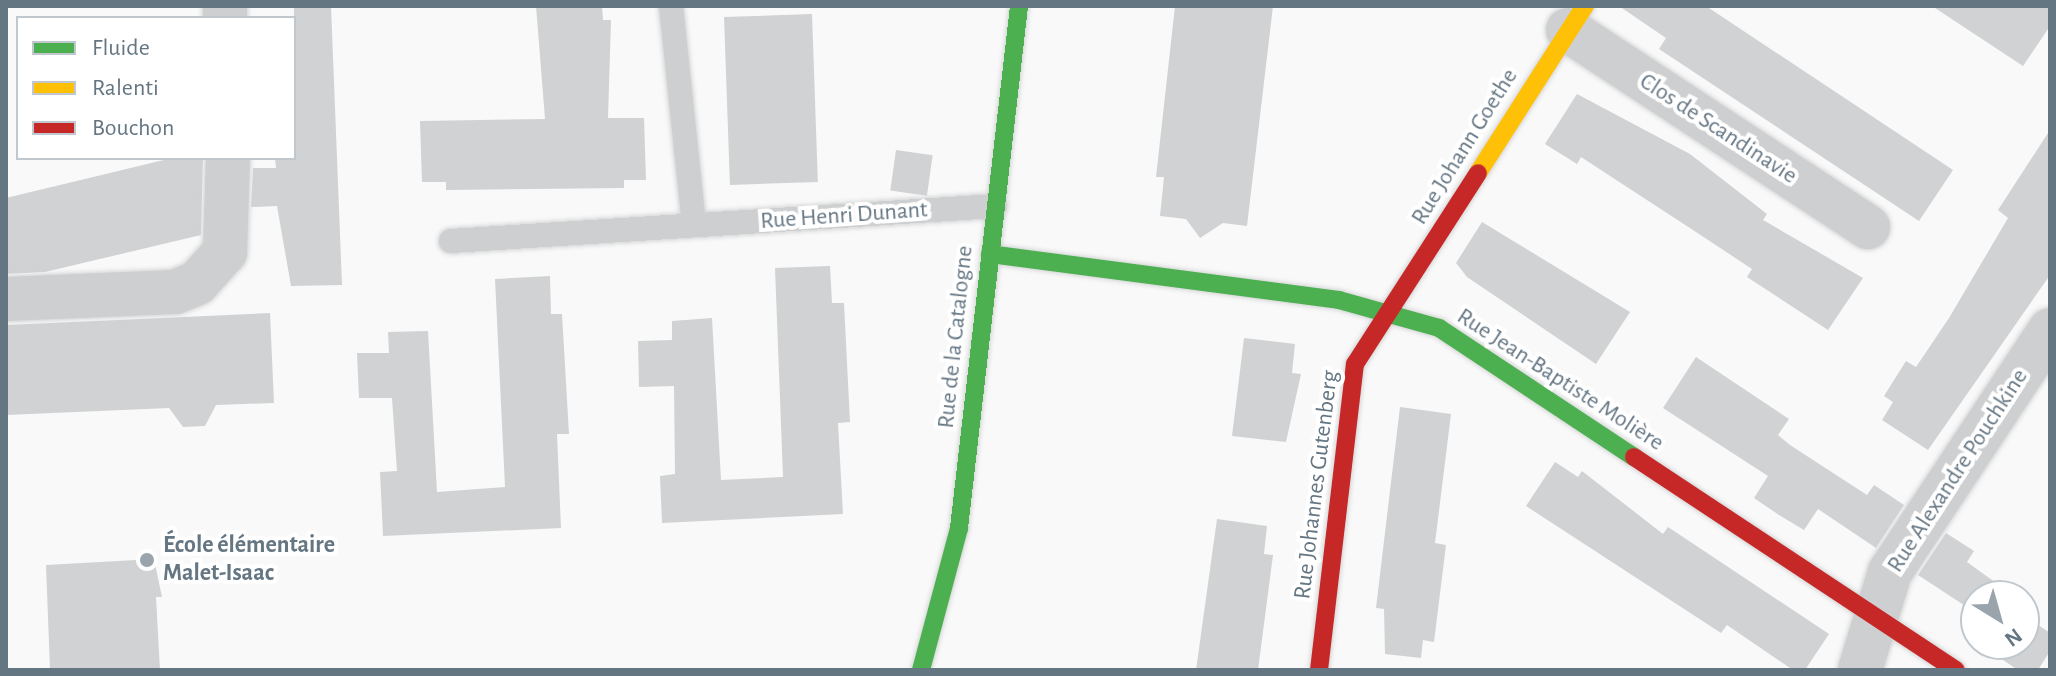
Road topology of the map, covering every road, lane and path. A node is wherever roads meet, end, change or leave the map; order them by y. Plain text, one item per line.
1 (671, 6) edge
2 (1019, 6) edge
3 (1576, 18) edge
4 (228, 160) edge
5 (995, 206) junction
6 (694, 225) junction
7 (1868, 227) dead end
8 (451, 241) dead end
9 (990, 254) junction
10 (6, 299) edge
11 (1386, 314) junction
12 (2047, 342) edge
13 (1875, 616) junction
14 (921, 670) edge
15 (1319, 670) edge
16 (1860, 670) edge
17 (1956, 670) edge

1 - 6 lane
2 - 5 street, Rue de la Catalogne
3 - 7 street, Clos de Scandinavie
3 - 11 street, Rue Johann Goethe
4 - 10 street
5 - 6 lane, Rue Henri Dunant
5 - 9 street, Rue de la Catalogne
6 - 8 lane, Rue Henri Dunant
9 - 11 street, Rue Jean-Baptiste Molière
9 - 14 street, Rue de la Catalogne
11 - 13 street, Rue Jean-Baptiste Molière
11 - 15 street, Rue Johannes Gutenberg
12 - 13 street, Rue Alexandre Pouchkine
13 - 16 street, Rue Alexandre Pouchkine
13 - 17 street, Rue Jean-Baptiste Molière

